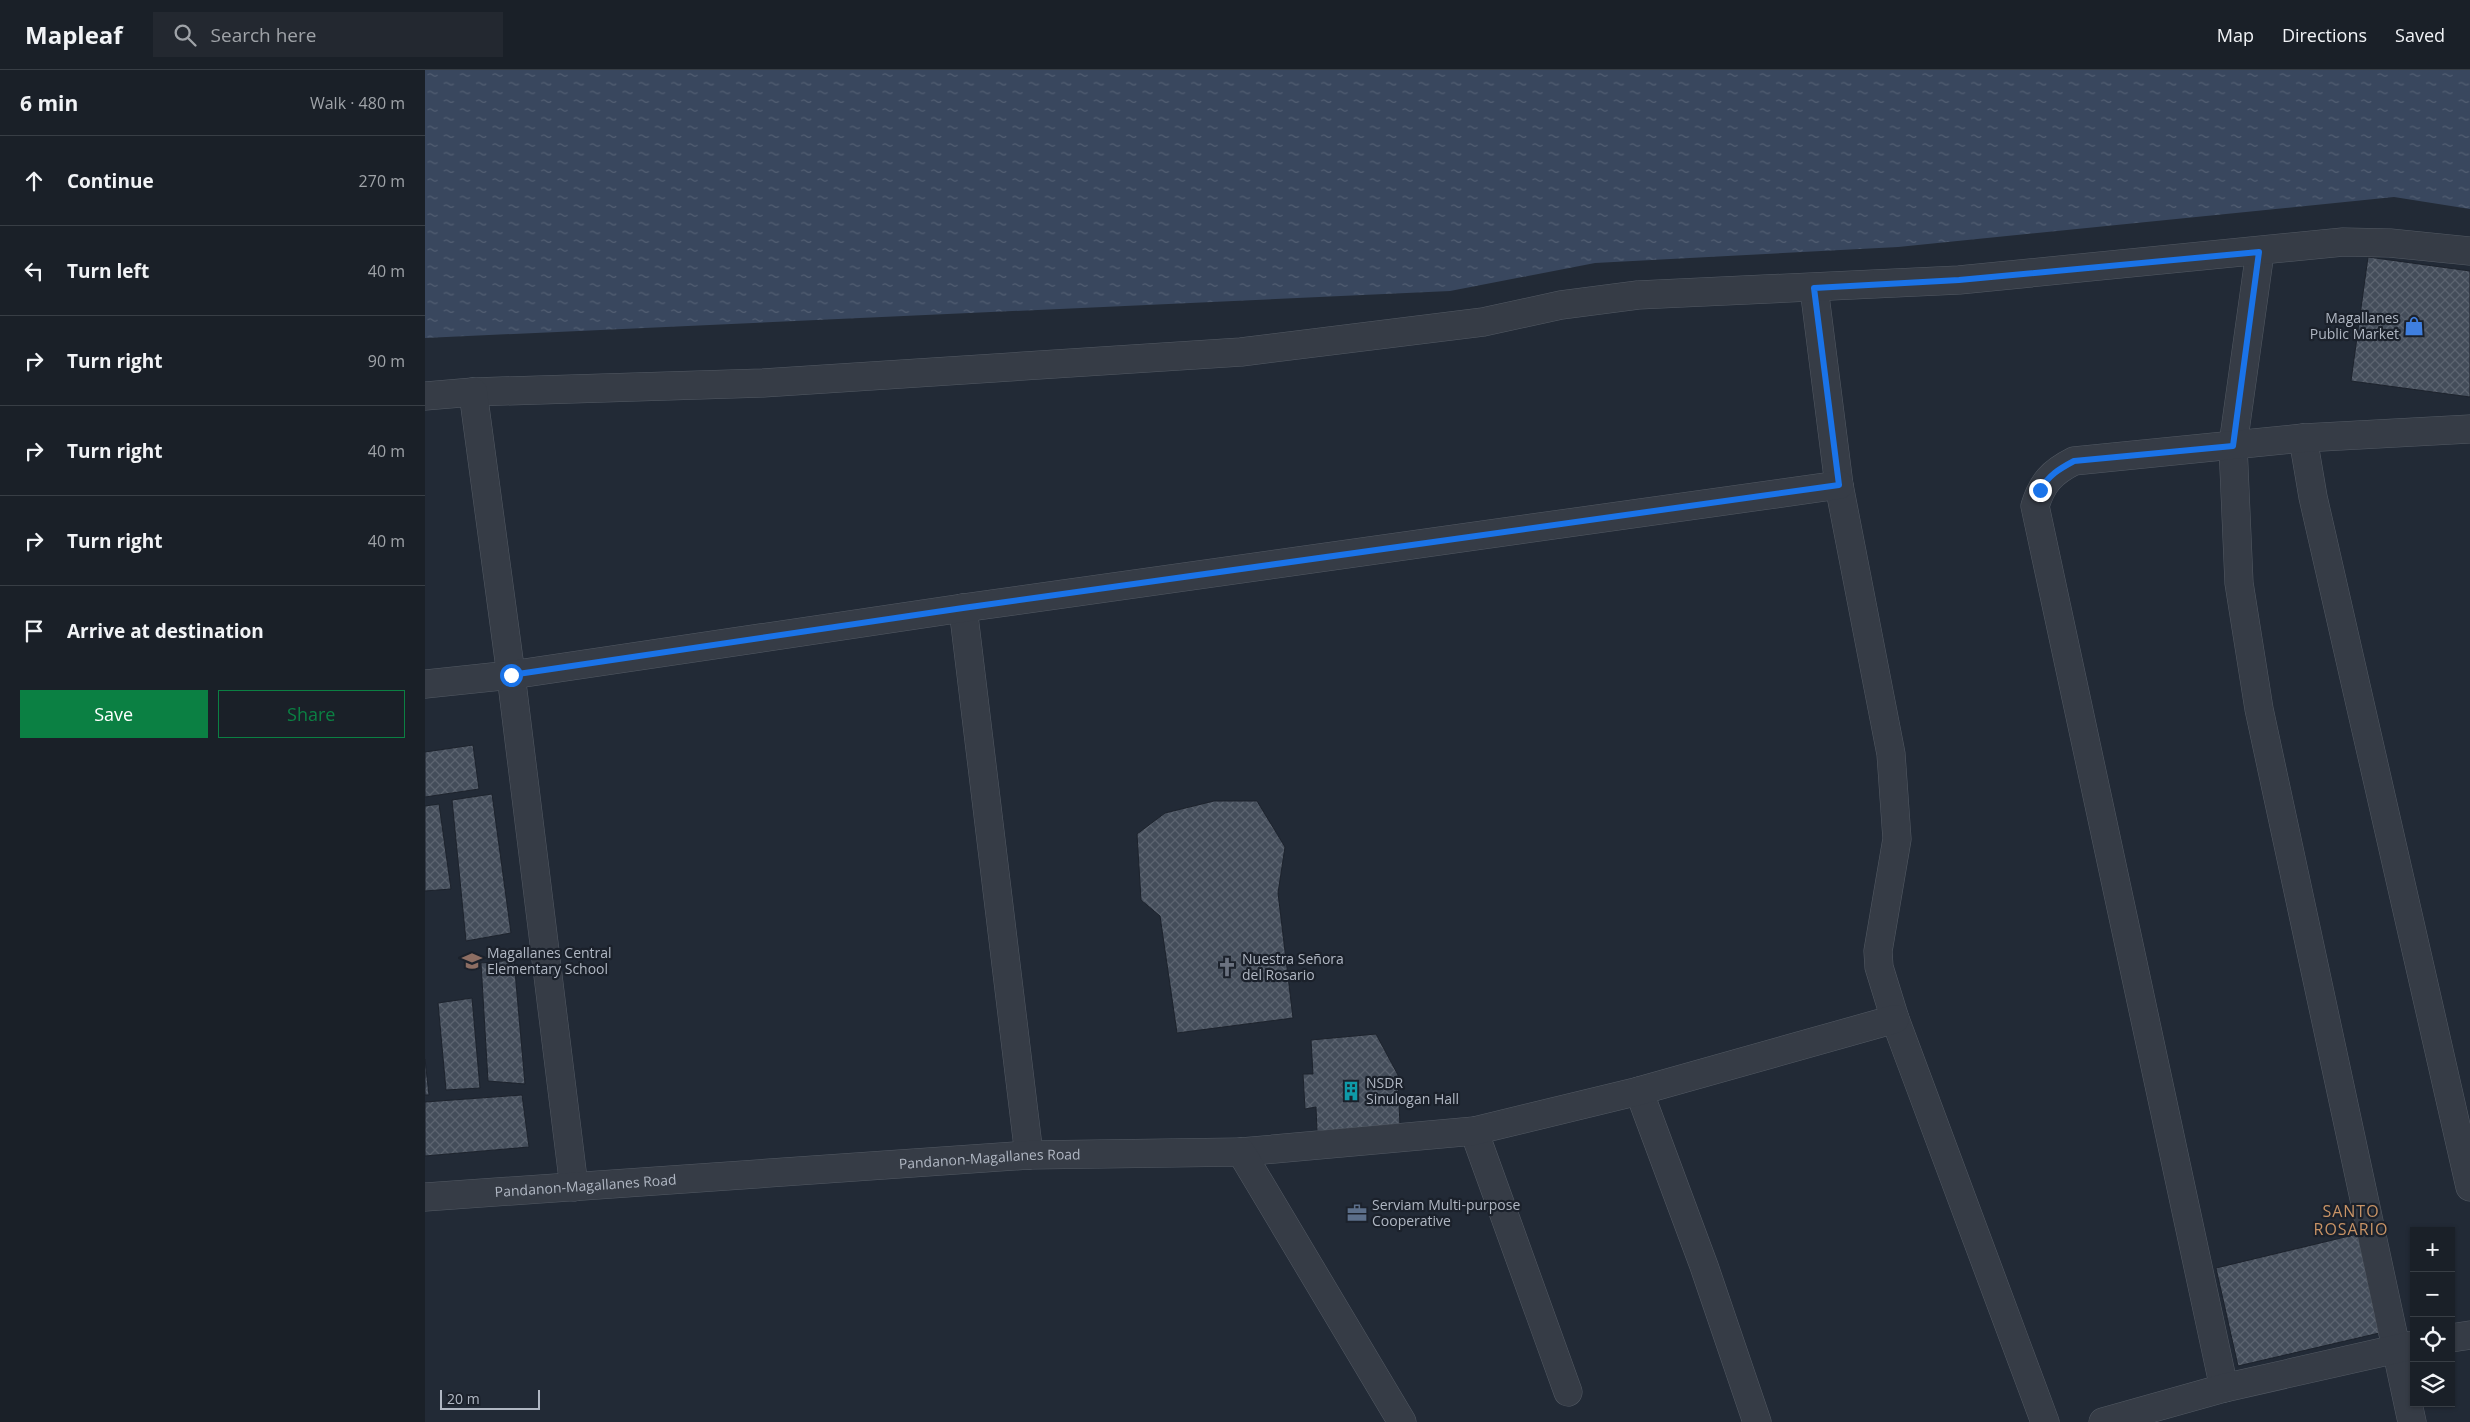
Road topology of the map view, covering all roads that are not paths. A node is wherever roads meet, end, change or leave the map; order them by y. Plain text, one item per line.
1 (2470, 250) edge
2 (2259, 252) junction
3 (1814, 288) junction
4 (473, 392) junction
5 (425, 396) edge
6 (2470, 429) edge
7 (2303, 438) junction
8 (2233, 446) junction
9 (1839, 485) junction
10 (963, 608) junction
11 (511, 675) junction
12 (425, 684) edge
13 (1895, 1019) junction
14 (1639, 1091) junction
15 (1475, 1131) junction
16 (1241, 1152) junction
17 (1029, 1155) junction
18 (574, 1187) junction
19 (2470, 1187) edge
20 (425, 1197) edge
21 (2470, 1335) edge
22 (2455, 1337) edge
23 (2405, 1347) edge
24 (2224, 1388) junction
25 (1568, 1392) dead end
26 (1403, 1422) edge
27 (1757, 1422) edge
28 (2045, 1422) edge
29 (2103, 1422) edge
30 (2412, 1422) edge

1 - 2 street
2 - 3 street
2 - 8 street
3 - 4 street
3 - 9 street
4 - 5 street
4 - 11 street
6 - 7 street
7 - 8 street
7 - 19 street
8 - 23 street
8 - 24 street
9 - 10 street
9 - 13 street
10 - 11 street
10 - 17 street
11 - 12 street
11 - 18 street
13 - 14 street, Pandanon-Magallanes Road
13 - 28 street
14 - 15 street, Pandanon-Magallanes Road
14 - 27 street
15 - 16 street, Pandanon-Magallanes Road
15 - 25 street
16 - 17 street, Pandanon-Magallanes Road
16 - 26 street
17 - 18 street, Pandanon-Magallanes Road
18 - 20 street, Pandanon-Magallanes Road
21 - 22 street
23 - 24 street
23 - 30 street
24 - 29 street

